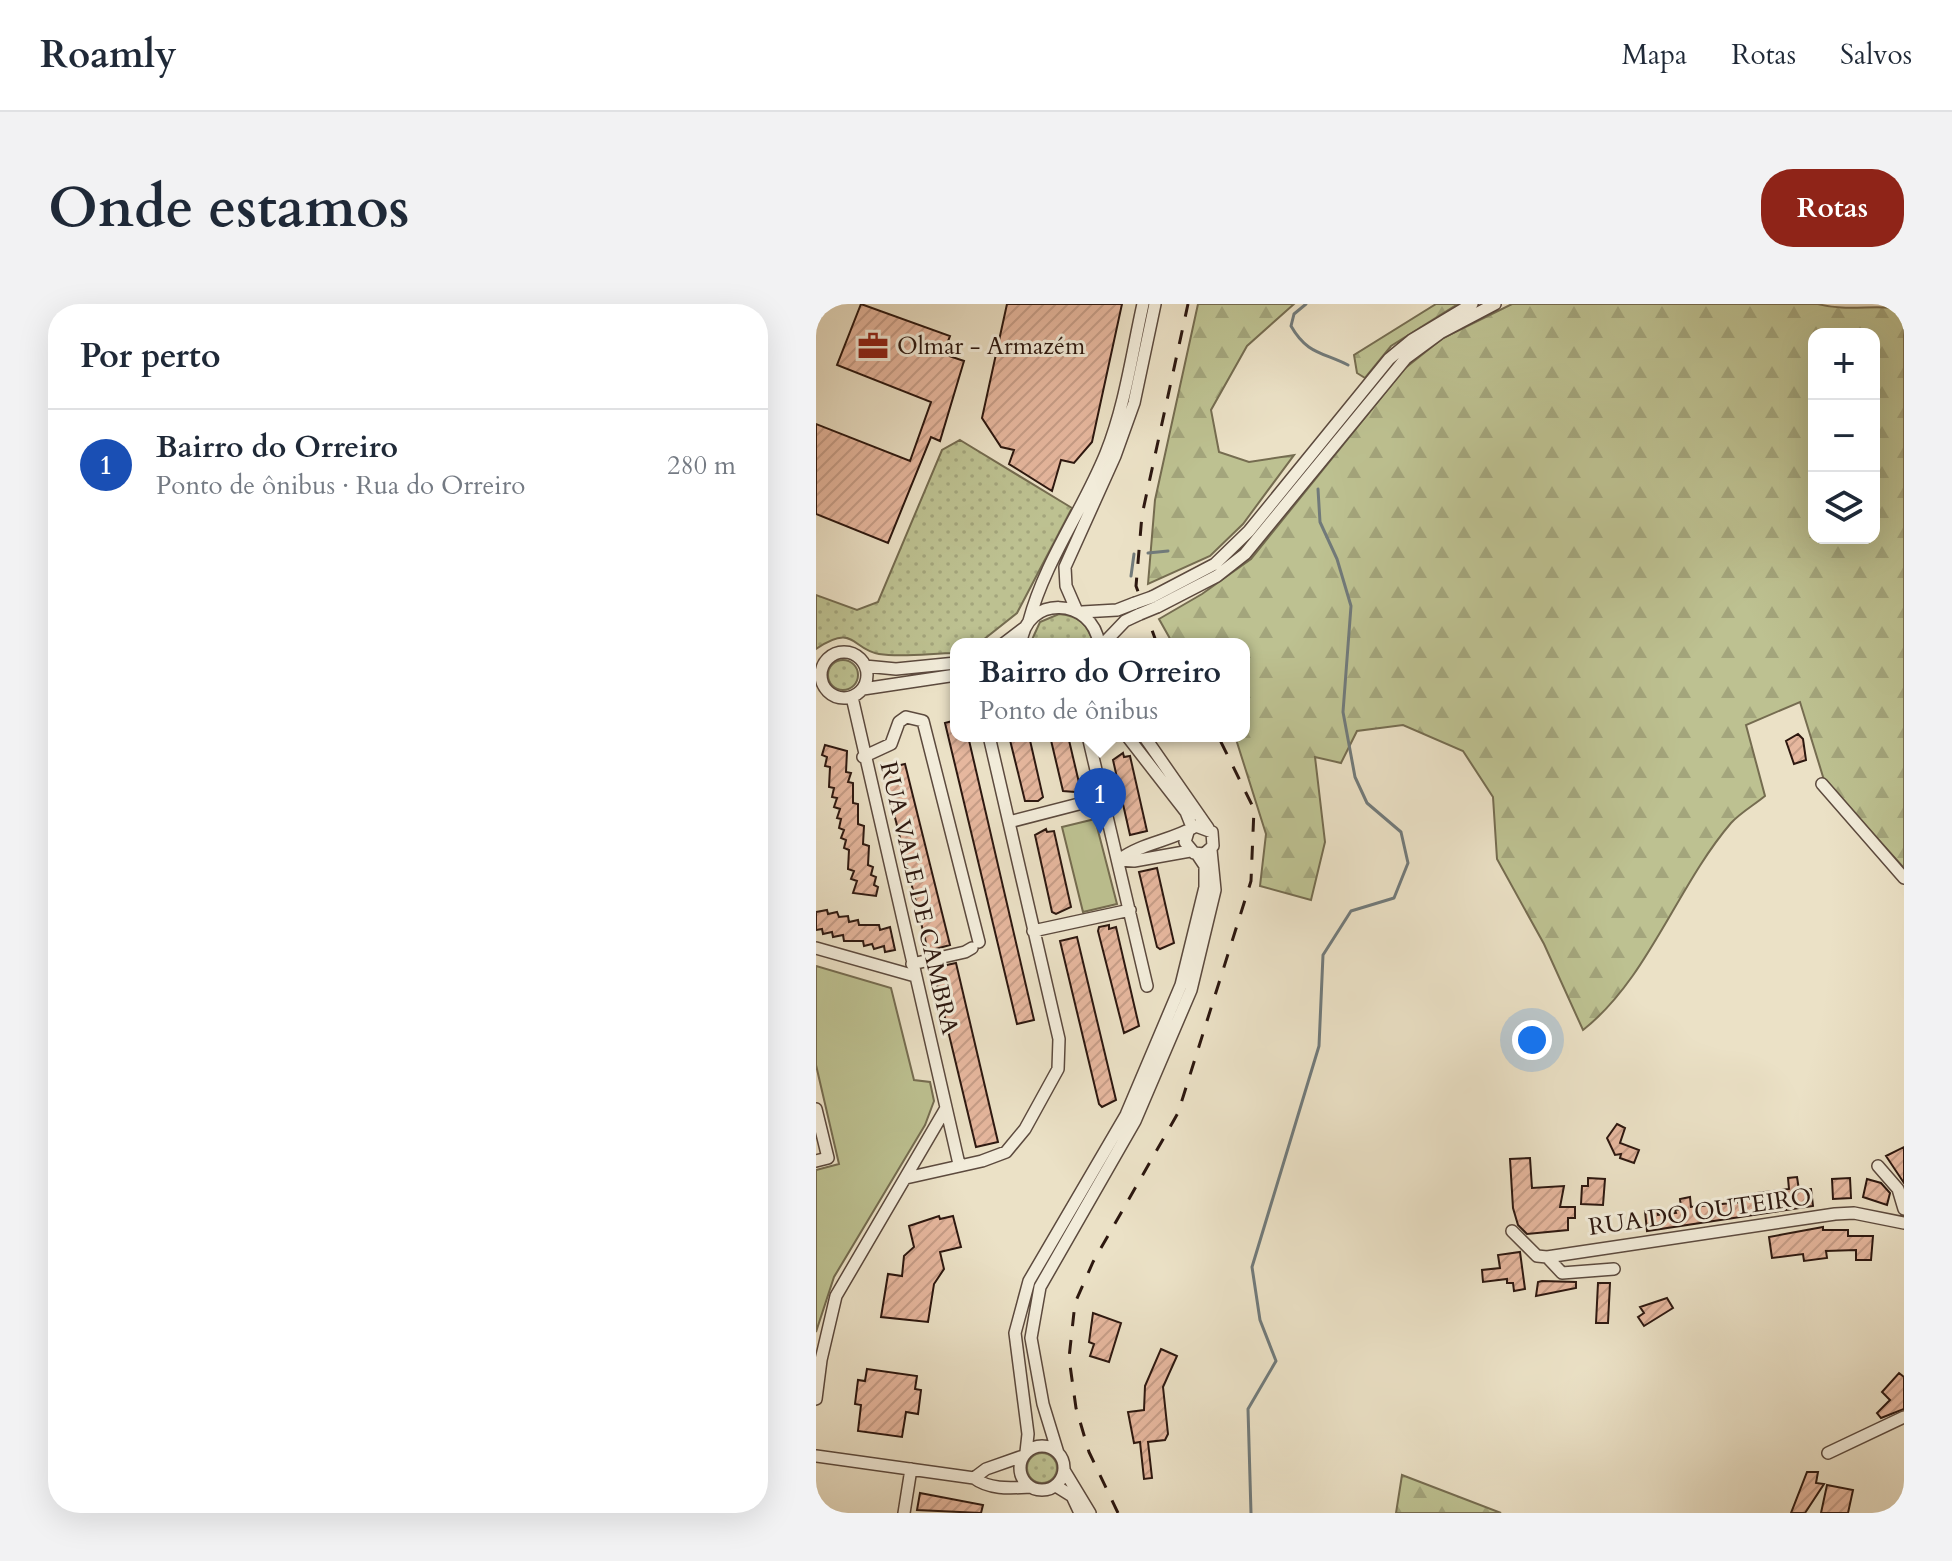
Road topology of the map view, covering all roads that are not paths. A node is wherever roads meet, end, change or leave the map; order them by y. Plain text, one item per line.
1 (819, 304) edge
2 (1143, 304) edge
3 (1155, 304) edge
4 (1472, 304) edge
5 (1495, 304) edge
6 (816, 313) edge
7 (1155, 602) junction
8 (1138, 609) junction
9 (1078, 611) junction
10 (1027, 624) junction
11 (1010, 638) edge
12 (1023, 638) edge
13 (1099, 638) edge
14 (1107, 638) edge
15 (822, 660) edge
16 (950, 664) edge
17 (865, 666) junction
18 (950, 676) edge
19 (818, 677) edge
20 (863, 689) junction
21 (852, 697) junction
22 (990, 742) edge
23 (1089, 742) edge
24 (1132, 742) edge
25 (1148, 742) edge
26 (863, 757) junction
27 (1822, 784) dead end
28 (1102, 798) junction
29 (1009, 822) junction
30 (1209, 828) junction
31 (1190, 830) junction
32 (1211, 850) junction
33 (1194, 853) junction
34 (1119, 860) junction
35 (1904, 878) edge
36 (1130, 910) junction
37 (1033, 931) junction
38 (816, 948) edge
39 (913, 970) junction
40 (1147, 986) dead end
41 (946, 1108) junction
42 (816, 1109) edge
43 (816, 1161) edge
44 (959, 1164) junction
45 (1878, 1166) dead end
46 (906, 1178) junction
47 (1904, 1209) edge
48 (1904, 1223) edge
49 (1512, 1231) dead end
50 (1547, 1257) junction
51 (1614, 1269) dead end
52 (816, 1399) edge
53 (1904, 1417) edge
54 (1058, 1453) junction
55 (1828, 1453) dead end
56 (1025, 1454) junction
57 (816, 1456) edge
58 (911, 1469) junction
59 (1064, 1470) junction
60 (974, 1478) junction
61 (1056, 1486) junction
62 (1030, 1487) junction
63 (904, 1513) edge
64 (1080, 1513) edge
65 (1090, 1513) edge

1 - 6 street
2 - 10 street
3 - 9 street
4 - 7 street
5 - 7 street
7 - 8 street, bridge
8 - 9 street
8 - 14 street
9 - 10 street
9 - 13 street
10 - 11 street
10 - 12 street
15 - 17 street
15 - 19 street
16 - 17 street
17 - 20 street
18 - 20 street
19 - 21 street
20 - 21 street
21 - 26 street, RUA VALE DE CAMBRA
22 - 29 street
23 - 28 street
24 - 31 street
25 - 30 street
26 - 39 street, RUA VALE DE CAMBRA
26 - 39 street
27 - 35 street
28 - 29 street
28 - 34 street
29 - 37 street
30 - 31 street
30 - 32 street
31 - 33 street
31 - 34 street
32 - 33 street
32 - 54 street
33 - 34 street
33 - 56 street
34 - 36 street
36 - 37 street
36 - 40 street
37 - 44 street
38 - 39 street
39 - 41 street, RUA VALE DE CAMBRA
41 - 44 street, RUA VALE DE CAMBRA
41 - 46 street
42 - 43 street
44 - 46 street
45 - 47 street
46 - 52 street
48 - 50 street, RUA DO OUTEIRO
49 - 50 street
50 - 51 street
53 - 55 street
54 - 56 street
54 - 59 street
56 - 60 street
56 - 62 street
57 - 58 street
58 - 60 street
58 - 63 street
59 - 61 street
59 - 65 street
60 - 62 street
61 - 62 street
61 - 64 street

